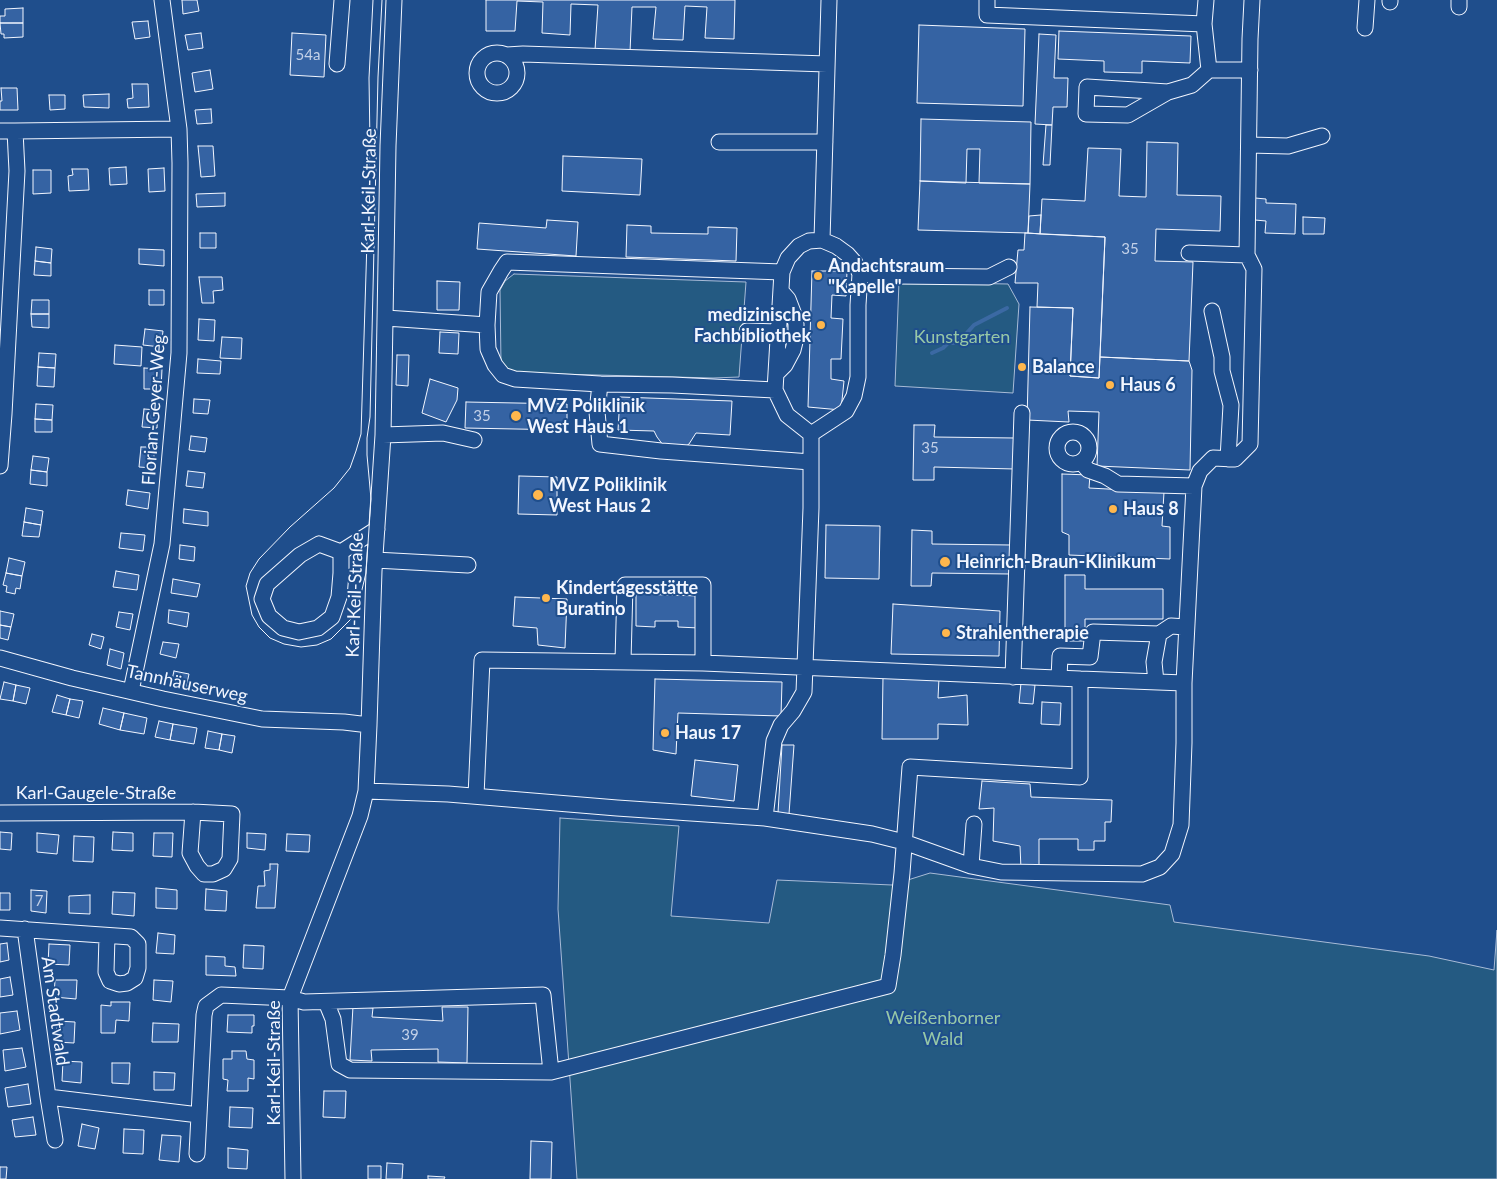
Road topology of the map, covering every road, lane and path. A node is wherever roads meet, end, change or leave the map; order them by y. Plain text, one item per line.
1 (162, 0) edge
2 (342, 0) edge
3 (394, 0) edge
4 (829, 0) edge
5 (986, 0) edge
6 (1206, 0) edge
7 (1252, 0) edge
8 (1367, 0) edge
9 (1204, 24) junction
10 (1364, 28) dead end
11 (507, 55) dead end
12 (337, 64) dead end
13 (827, 64) junction
14 (1209, 70) junction
15 (1250, 70) junction
16 (1168, 92) junction
17 (179, 129) junction
18 (7, 131) edge
19 (1322, 136) dead end
20 (719, 142) dead end
21 (825, 142) junction
22 (1249, 144) junction
23 (822, 240) junction
24 (1189, 253) dead end
25 (1247, 255) junction
26 (1009, 267) dead end
27 (782, 272) junction
28 (860, 274) junction
29 (780, 291) junction
30 (1212, 311) dead end
31 (386, 318) junction
32 (487, 325) junction
33 (747, 331) dead end
34 (778, 332) junction
35 (775, 382) junction
36 (600, 384) junction
37 (1022, 413) dead end
38 (811, 434) junction
39 (383, 435) junction
40 (474, 440) dead end
41 (1228, 458) junction
42 (811, 462) junction
43 (1081, 462) dead end
44 (0, 466) edge
45 (1194, 486) junction
46 (377, 529) junction
47 (341, 552) junction
48 (375, 560) junction
49 (468, 565) dead end
50 (1186, 627) junction
51 (1159, 634) junction
52 (0, 658) edge
53 (623, 661) junction
54 (703, 663) junction
55 (805, 667) junction
56 (1013, 677) junction
57 (1059, 678) junction
58 (1080, 679) junction
59 (1156, 682) junction
60 (1184, 683) junction
61 (131, 691) junction
62 (369, 724) junction
63 (366, 791) junction
64 (476, 796) junction
65 (0, 812) edge
66 (193, 812) dead end
67 (766, 818) junction
68 (974, 824) dead end
69 (904, 842) junction
70 (971, 866) junction
71 (0, 928) edge
72 (26, 930) junction
73 (107, 936) dead end
74 (290, 998) junction
75 (326, 1002) junction
76 (551, 1072) junction
77 (48, 1097) junction
78 (199, 1115) junction
79 (55, 1140) dead end
80 (198, 1154) dead end
81 (293, 1179) edge

1 - 17 street, Florian-Geyer-Weg
2 - 12 street
3 - 31 street, Karl-Keil-Straße
4 - 13 street
5 - 9 street
6 - 9 street
7 - 15 street
8 - 10 street
9 - 14 street
11 - 13 street
13 - 21 street
14 - 15 street
14 - 16 street
15 - 22 street
16 - 16 street
17 - 18 street
17 - 61 street, Florian-Geyer-Weg
18 - 44 street
19 - 22 street
20 - 21 street
21 - 23 street
22 - 25 street
23 - 27 street
23 - 28 street
24 - 25 street
25 - 41 street
26 - 28 street
27 - 29 street
27 - 32 street
28 - 38 street
29 - 34 street
29 - 35 street
30 - 41 street
31 - 32 street
31 - 39 street, Karl-Keil-Straße
32 - 36 street
33 - 34 street
34 - 35 street
35 - 36 street
35 - 38 street
36 - 42 street
37 - 56 street
38 - 42 street
39 - 40 street
39 - 46 street, Karl-Keil-Straße
41 - 45 street
42 - 55 street
43 - 45 street
45 - 50 street
46 - 47 street
46 - 48 street, Karl-Keil-Straße
47 - 47 street
48 - 49 street
48 - 62 street, Karl-Keil-Straße
50 - 51 street
50 - 60 street
51 - 57 street
51 - 59 street
52 - 61 street, Tannhäuserweg
53 - 54 street
53 - 54 street
53 - 64 street
54 - 55 street
55 - 56 street
55 - 67 street
56 - 57 street
57 - 58 street
58 - 59 street
58 - 69 street
59 - 60 street
60 - 70 street
61 - 62 street, Tannhäuserweg
62 - 63 street, Karl-Keil-Straße
63 - 64 street
63 - 74 street, Karl-Keil-Straße
64 - 67 street
65 - 66 street, Karl-Gaugele-Straße
67 - 69 street
68 - 70 street
69 - 70 street
69 - 76 street
71 - 72 street, Am Stadtwald
72 - 73 street, Am Stadtwald
72 - 77 street, Am Stadtwald
74 - 75 street
74 - 78 street
74 - 81 street, Karl-Keil-Straße
75 - 76 street
75 - 76 street
77 - 78 street
77 - 79 street, Am Stadtwald
78 - 80 street

